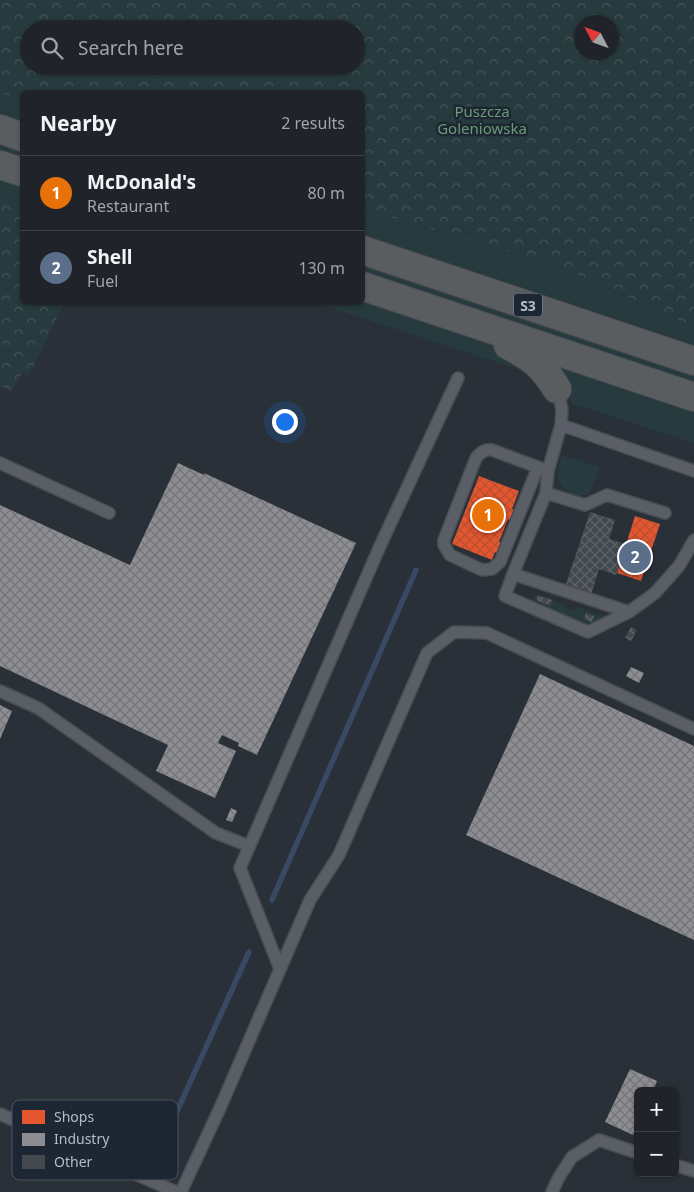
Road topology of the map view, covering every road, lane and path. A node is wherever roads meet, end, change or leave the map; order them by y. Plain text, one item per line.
1 (0, 129) edge
2 (20, 135) edge
3 (0, 165) edge
4 (20, 171) edge
5 (365, 251) edge
6 (365, 287) edge
7 (468, 321) junction
8 (694, 361) edge
9 (458, 378) dead end
10 (557, 390) joint
11 (694, 397) edge
12 (561, 425) junction
13 (0, 463) edge
14 (543, 469) junction
15 (694, 471) edge
16 (546, 493) junction
17 (109, 513) dead end
18 (665, 513) dead end
19 (694, 540) edge
20 (513, 574) junction
21 (629, 612) junction
22 (0, 691) edge
23 (694, 729) edge
24 (249, 846) junction
25 (280, 969) junction
26 (0, 1114) edge
27 (12, 1119) edge
28 (634, 1152) edge
29 (679, 1166) edge
30 (694, 1171) edge
31 (149, 1180) edge
32 (176, 1192) edge
33 (181, 1192) edge
34 (552, 1192) edge

1 - 2 highway
3 - 4 highway
5 - 8 highway, S3
6 - 7 highway, S3
7 - 10 highway
7 - 11 highway, S3
9 - 24 lane
10 - 12 lane
12 - 14 lane
12 - 15 lane
13 - 17 lane
14 - 14 lane
14 - 16 lane
16 - 18 lane
16 - 20 lane
19 - 21 lane
20 - 21 lane
20 - 21 lane
22 - 24 lane
23 - 25 lane
24 - 25 lane
25 - 33 lane
26 - 27 lane
28 - 34 lane
29 - 30 lane
31 - 32 lane

